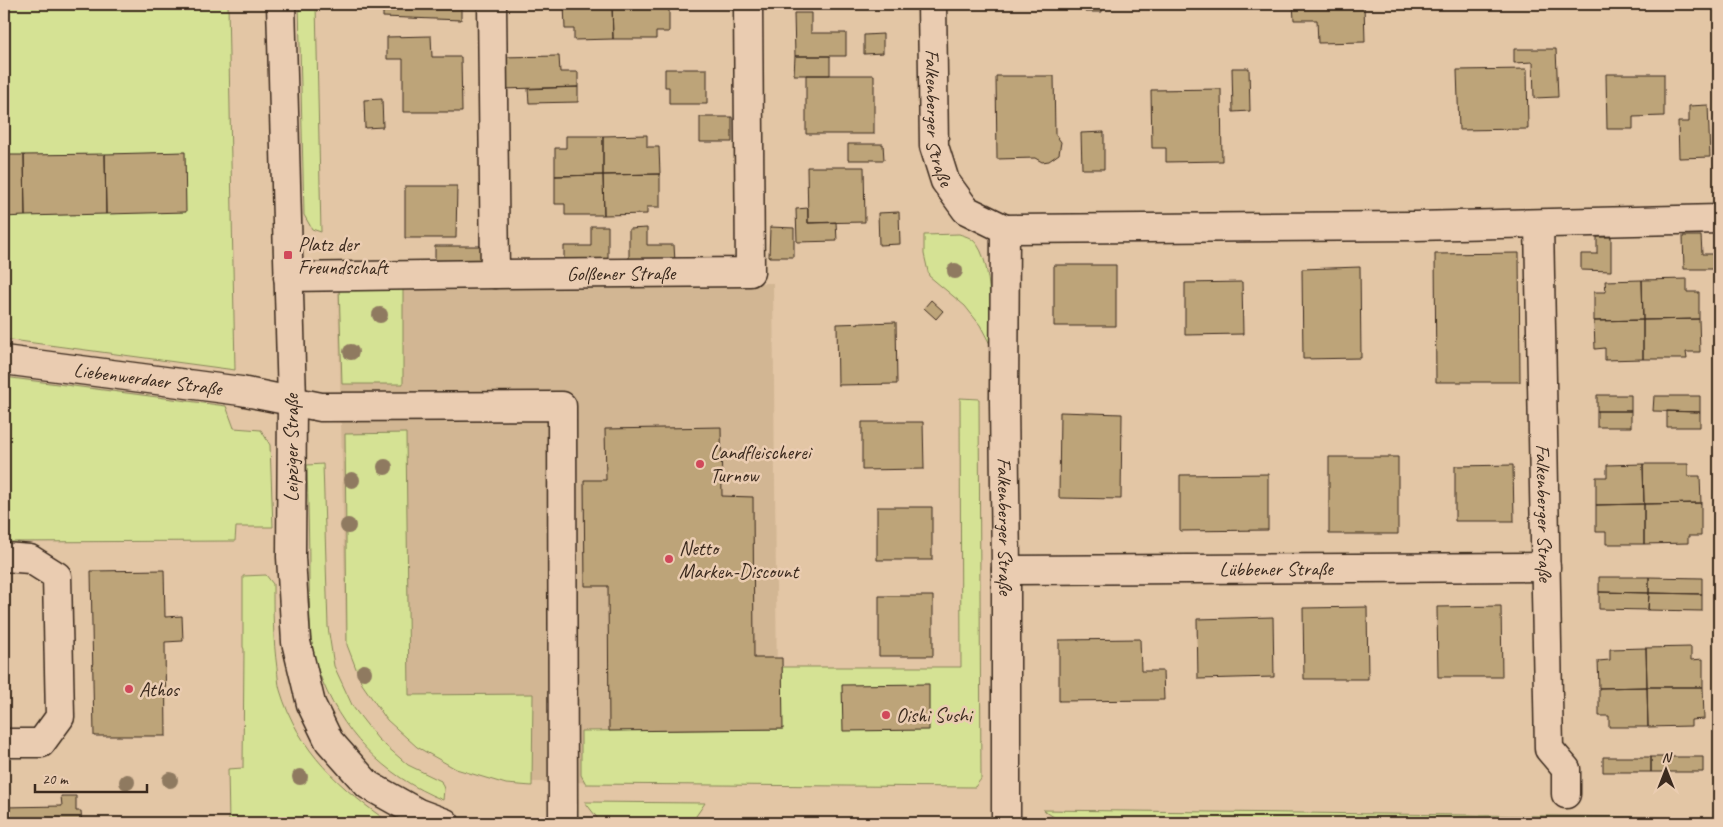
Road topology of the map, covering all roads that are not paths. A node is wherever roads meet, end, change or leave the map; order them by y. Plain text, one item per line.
1 (282, 4) edge
2 (492, 4) edge
3 (748, 4) edge
4 (932, 4) edge
5 (1719, 219) edge
6 (1539, 224) junction
7 (1005, 229) junction
8 (495, 274) junction
9 (288, 278) junction
10 (4, 360) edge
11 (292, 401) junction
12 (4, 557) edge
13 (1546, 568) junction
14 (1006, 570) junction
15 (4, 744) edge
16 (1566, 794) dead end
17 (445, 823) edge
18 (563, 823) edge
19 (1006, 823) edge

1 - 9 street, Leipziger Straße
2 - 8 street
3 - 8 street, Golßener Straße
4 - 7 street, Falkenberger Straße
5 - 6 street, Falkenberger Straße
6 - 7 street, Falkenberger Straße
6 - 13 street, Falkenberger Straße
7 - 14 street, Falkenberger Straße
8 - 9 street
9 - 11 street, Leipziger Straße
10 - 11 street, Liebenwerdaer Straße
11 - 17 street, Leipziger Straße
11 - 18 street, Liebenwerdaer Straße
12 - 15 street
13 - 14 street, Lübbener Straße
13 - 16 street, Falkenberger Straße
14 - 19 street, Falkenberger Straße

